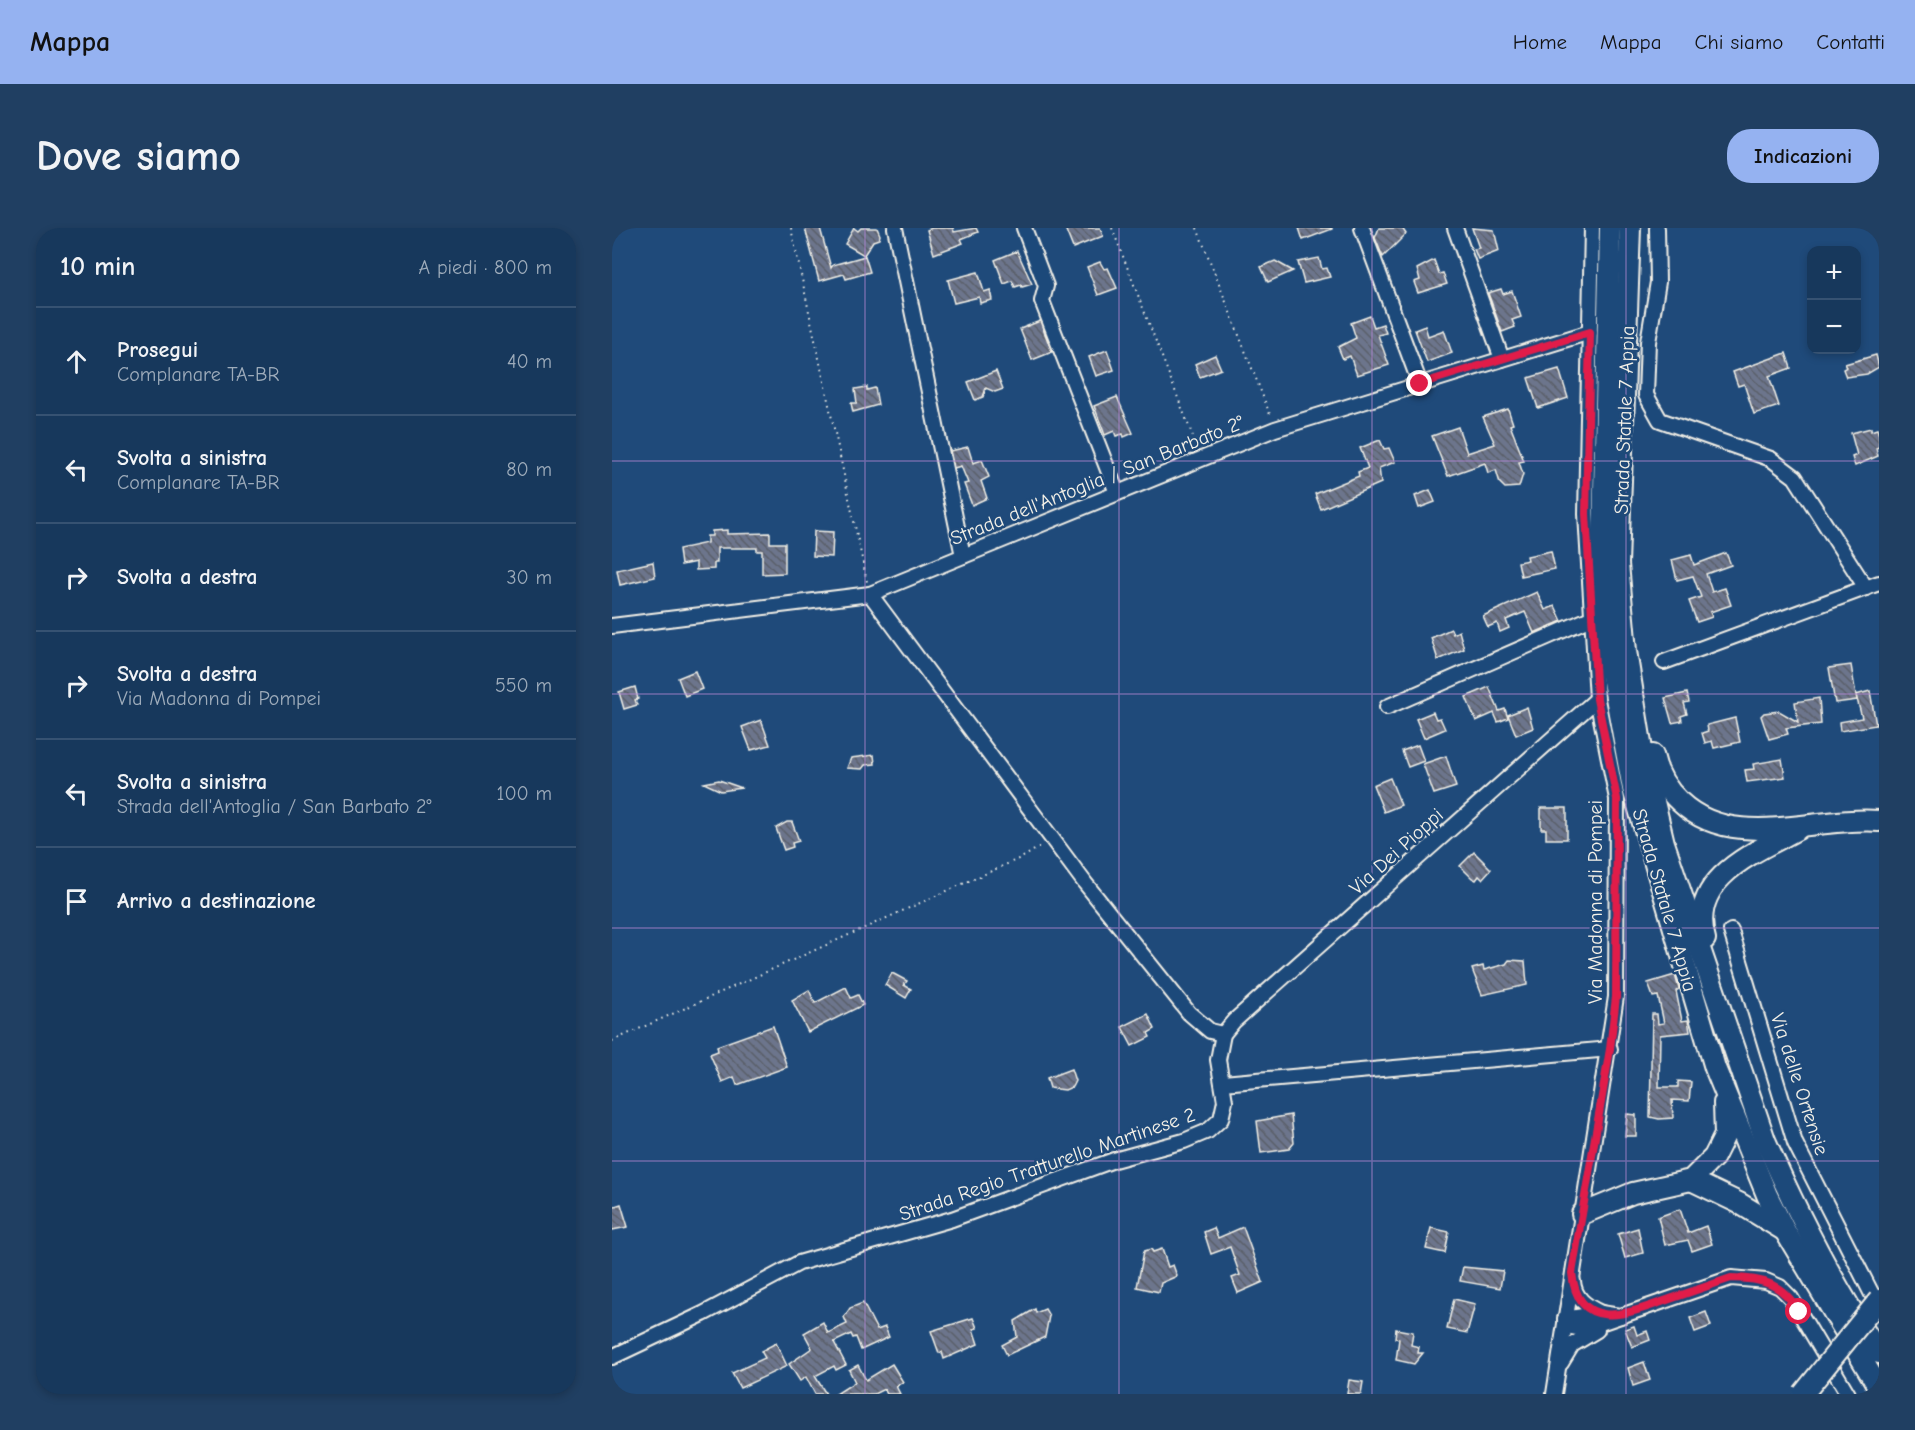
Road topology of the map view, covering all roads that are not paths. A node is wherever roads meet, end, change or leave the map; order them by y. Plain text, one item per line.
1 (896, 228) edge
2 (1024, 228) edge
3 (1362, 228) edge
4 (1455, 228) edge
5 (1592, 228) edge
6 (1610, 228) edge
7 (1630, 228) edge
8 (1657, 228) edge
9 (1590, 332) junction
10 (1502, 359) junction
11 (1420, 384) junction
12 (1117, 493) junction
13 (963, 556) junction
14 (1879, 583) edge
15 (1866, 588) junction
16 (870, 594) junction
17 (1591, 618) junction
18 (612, 626) edge
19 (1626, 651) junction
20 (1664, 662) dead end
21 (1597, 699) junction
22 (1388, 707) dead end
23 (1879, 820) edge
24 (1805, 826) junction
25 (1731, 931) dead end
26 (1223, 1034) junction
27 (1610, 1049) junction
28 (1715, 1068) junction
29 (1223, 1083) junction
30 (1747, 1089) junction
31 (1691, 1179) junction
32 (1582, 1214) junction
33 (1785, 1232) junction
34 (1572, 1273) junction
35 (1879, 1300) edge
36 (1879, 1308) edge
37 (1601, 1313) junction
38 (1622, 1316) junction
39 (1565, 1319) junction
40 (1879, 1353) edge
41 (612, 1357) edge
42 (1556, 1376) junction
43 (1879, 1388) edge
44 (1554, 1394) edge
45 (1803, 1394) edge
46 (1848, 1394) edge

1 - 13 street
2 - 12 street
3 - 11 street
4 - 10 street
5 - 9 street, Via Madonna di Pompei
6 - 28 highway, Strada Statale 7 Appia
7 - 19 highway, Strada Statale 7 Appia
8 - 15 street
9 - 10 street, Strada dell'Antoglia / San Barbato 2°
9 - 17 street, Via Madonna di Pompei
10 - 11 street, Strada dell'Antoglia / San Barbato 2°
11 - 12 street, Strada dell'Antoglia / San Barbato 2°
12 - 13 street, Strada dell'Antoglia / San Barbato 2°
13 - 16 street, Strada dell'Antoglia / San Barbato 2°
14 - 15 street
15 - 20 street
16 - 18 street, Strada dell'Antoglia / San Barbato 2°
16 - 26 street
17 - 21 street, Via Madonna di Pompei
17 - 22 street
19 - 24 highway
19 - 30 highway, Strada Statale 7 Appia
21 - 26 street, Via Dei Pioppi
21 - 27 street, Via Madonna di Pompei
23 - 24 highway
24 - 30 highway
25 - 36 street, Via delle Ortensie
26 - 29 street, Strada Regio Tratturello Martinese 2
27 - 29 street
27 - 32 street, Via Madonna di Pompei
28 - 31 highway
28 - 33 highway, Strada Statale 7 Appia
29 - 41 street, Strada Regio Tratturello Martinese 2
30 - 40 highway, Strada Statale 7 Appia
31 - 32 highway
31 - 33 highway
32 - 34 street, Via Madonna di Pompei
33 - 43 highway, Strada Statale 7 Appia
34 - 37 street
34 - 39 street, Via Madonna di Pompei
35 - 45 highway, bridge
37 - 38 street
37 - 39 street
38 - 39 street
38 - 42 street
38 - 46 street
39 - 42 street, Via Madonna di Pompei
42 - 44 street, Via Madonna di Pompei

